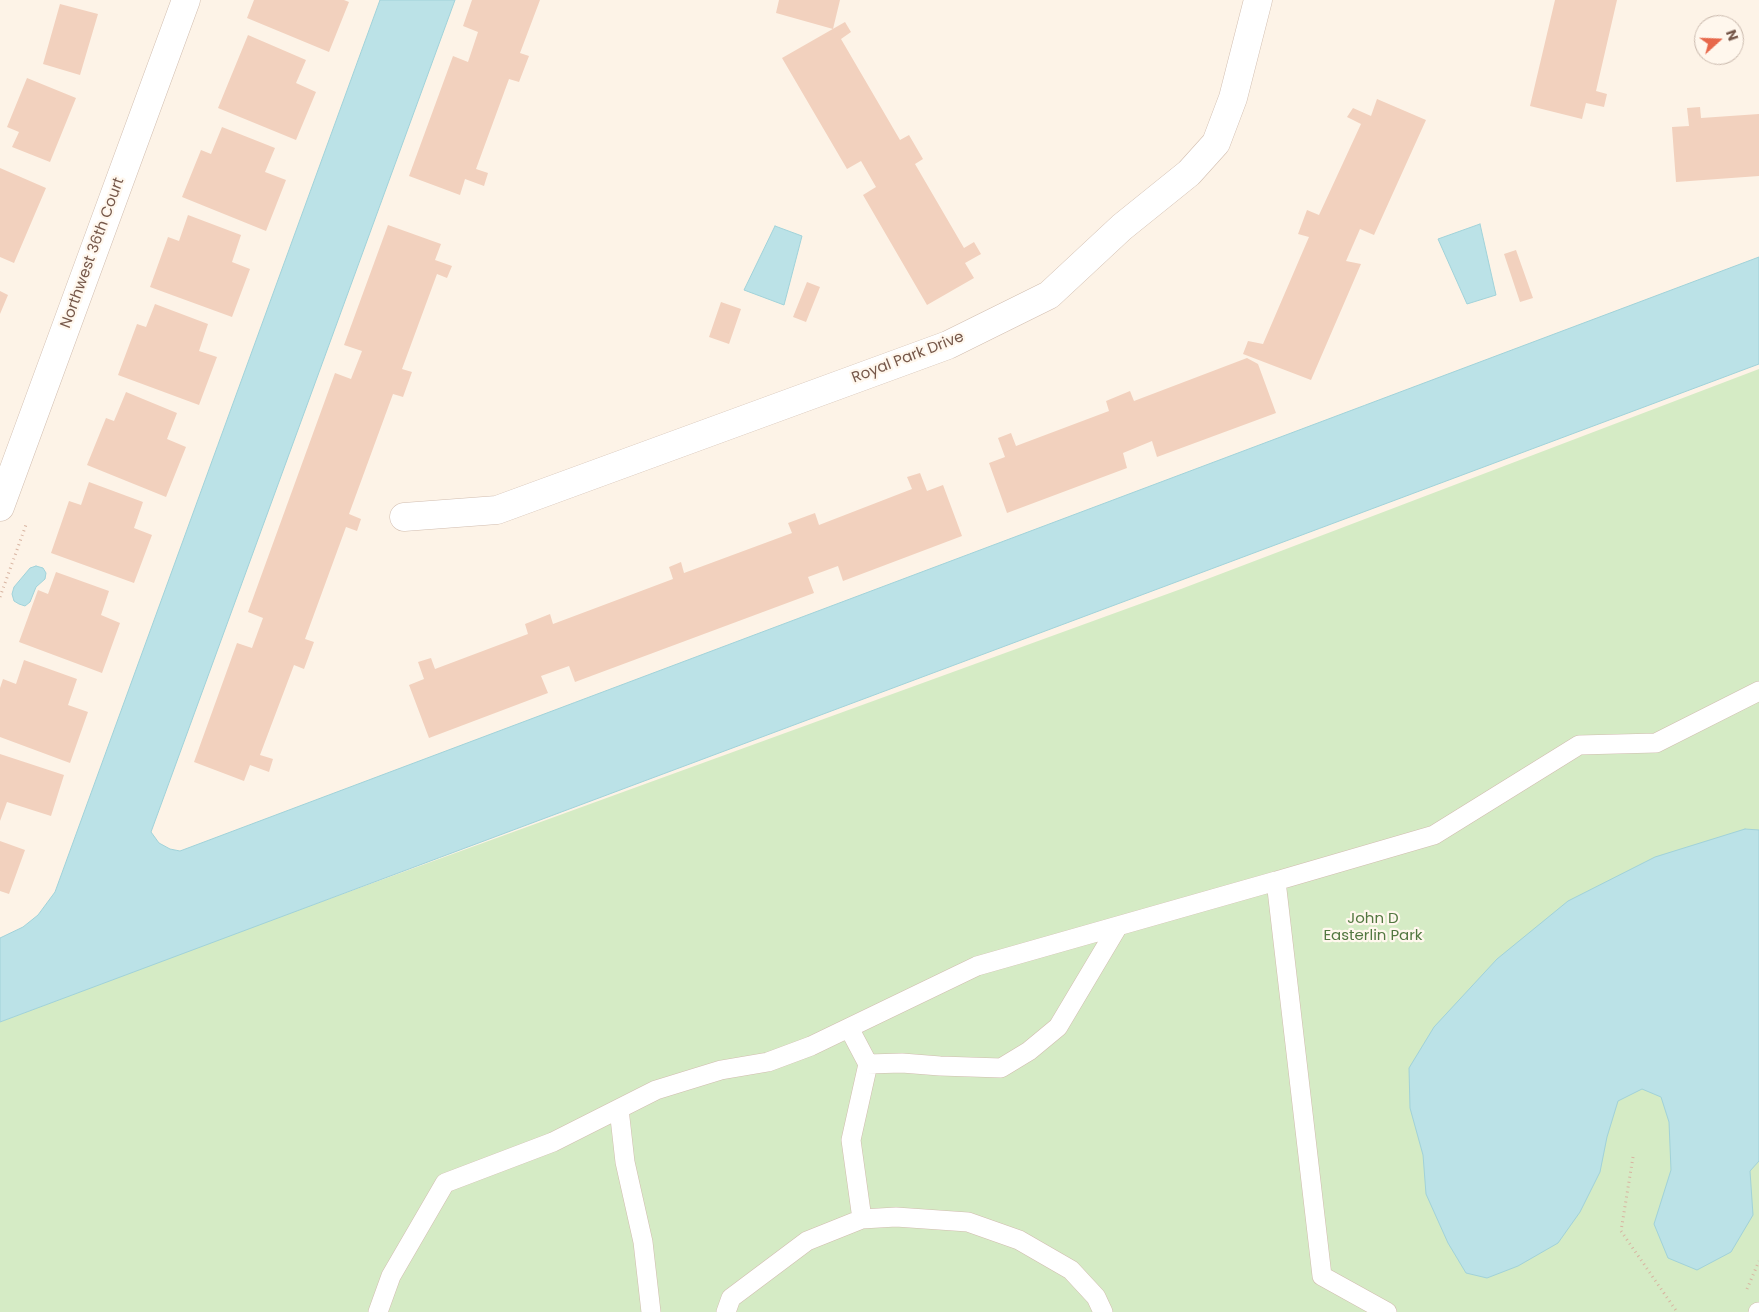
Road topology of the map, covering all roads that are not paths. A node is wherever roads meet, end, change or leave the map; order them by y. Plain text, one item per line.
1 (186, 0) edge
2 (1258, 0) edge
3 (0, 507) edge
4 (404, 517) dead end
5 (1759, 691) edge
6 (1276, 881) junction
7 (1117, 928) junction
8 (849, 1028) junction
9 (868, 1064) junction
10 (619, 1108) junction
11 (862, 1219) junction
12 (378, 1312) edge
13 (651, 1312) edge
14 (726, 1312) edge
15 (1103, 1312) edge
16 (1387, 1312) edge

1 - 3 street, Northwest 36th Court
2 - 4 street, Royal Park Drive
5 - 6 lane
6 - 7 lane
6 - 16 lane
7 - 8 lane
7 - 9 lane
8 - 9 lane
8 - 10 lane
9 - 11 lane
10 - 12 lane
10 - 13 lane
11 - 14 lane
11 - 15 lane

